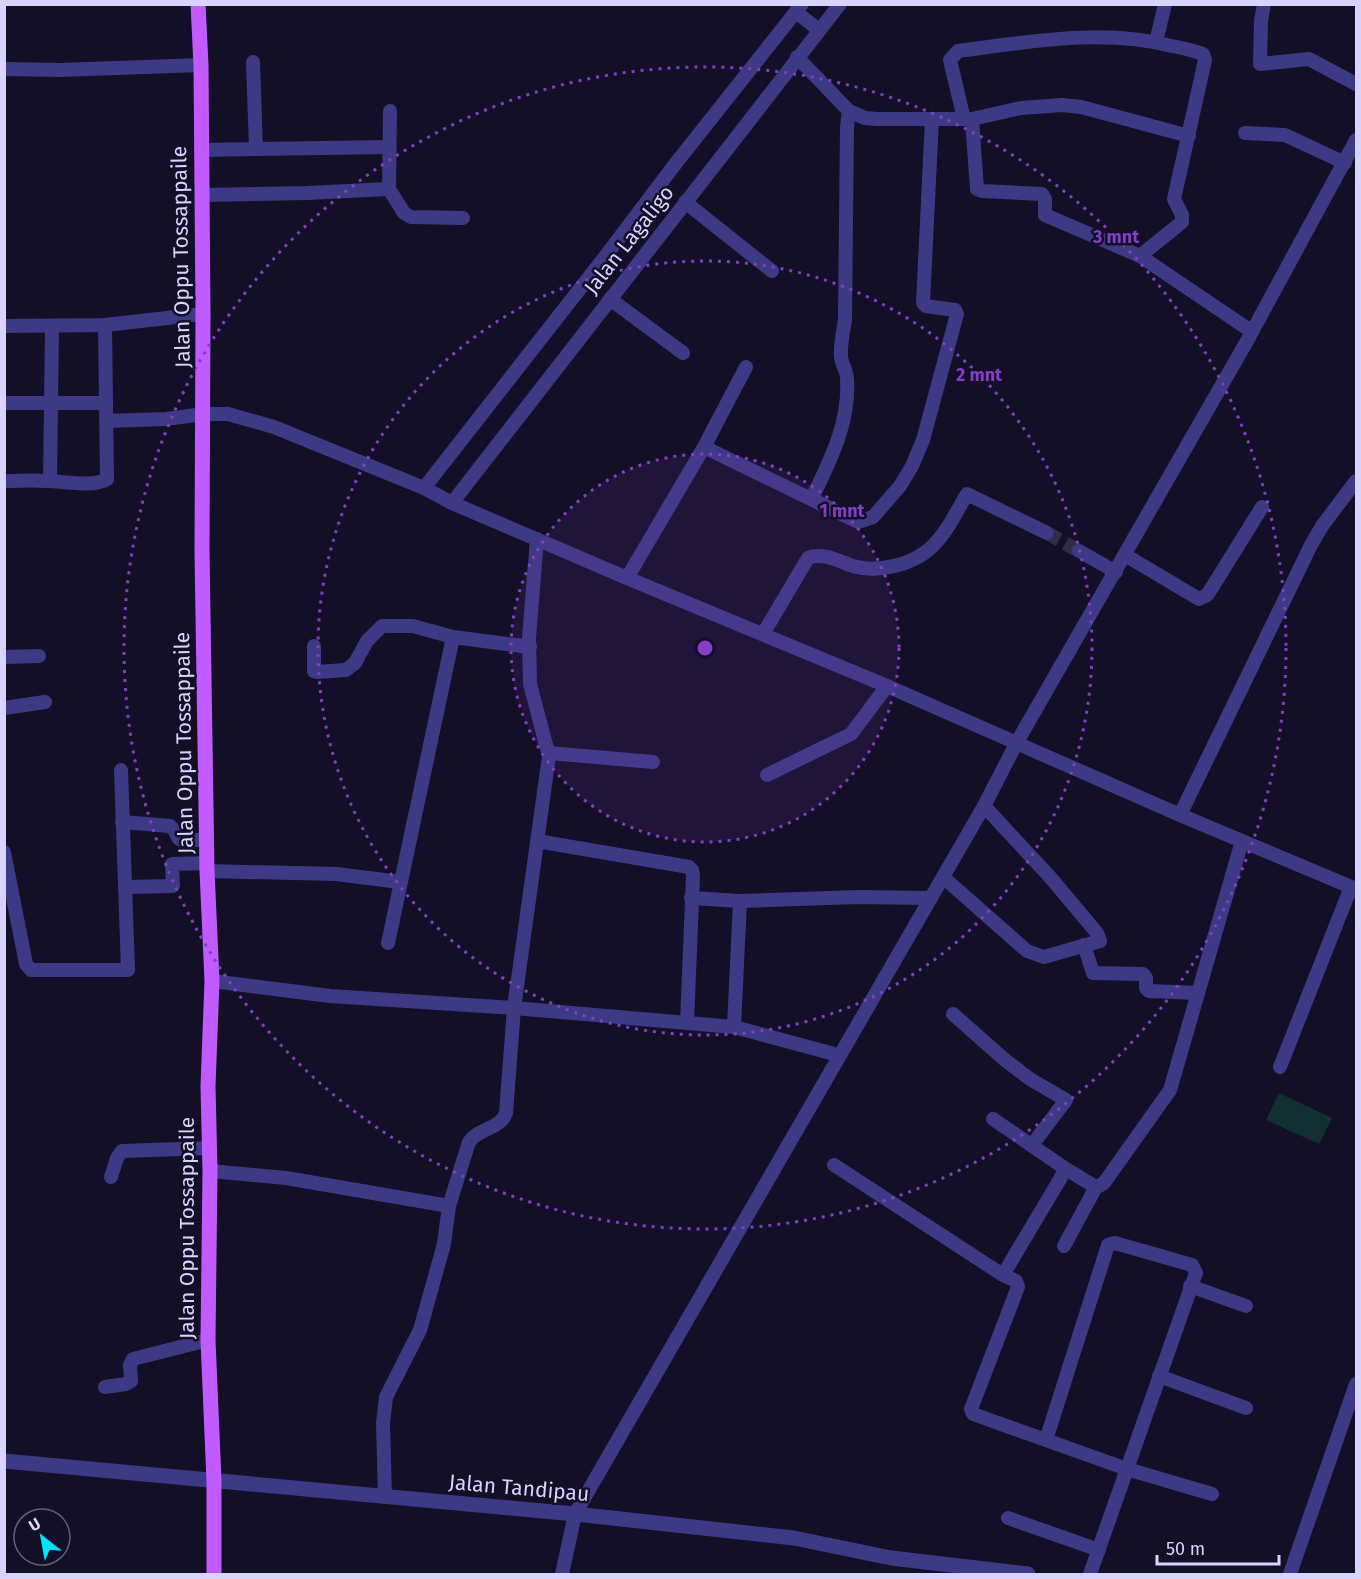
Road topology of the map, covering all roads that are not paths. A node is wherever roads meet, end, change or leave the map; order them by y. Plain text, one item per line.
1 (198, 4) edge
2 (840, 4) edge
3 (1165, 4) edge
4 (1264, 4) edge
5 (799, 8) edge
6 (819, 30) junction
7 (1156, 42) junction
8 (797, 57) junction
9 (253, 62) dead end
10 (201, 65) junction
11 (4, 69) edge
12 (1356, 84) edge
13 (390, 111) dead end
14 (849, 111) junction
15 (932, 119) junction
16 (968, 119) junction
17 (1245, 133) dead end
18 (1189, 136) junction
19 (1356, 140) edge
20 (389, 147) junction
21 (256, 149) junction
22 (201, 150) junction
23 (1346, 163) junction
24 (389, 189) junction
25 (202, 195) junction
26 (685, 202) junction
27 (464, 218) dead end
28 (1140, 256) junction
29 (772, 271) dead end
30 (610, 299) junction
31 (203, 314) junction
32 (105, 325) junction
33 (4, 326) edge
34 (52, 327) junction
35 (1251, 331) junction
36 (683, 353) dead end
37 (746, 367) dead end
38 (4, 403) edge
39 (105, 403) junction
40 (50, 404) junction
41 (204, 414) junction
42 (106, 421) junction
43 (704, 447) junction
44 (4, 481) edge
45 (50, 481) junction
46 (1356, 481) edge
47 (424, 488) junction
48 (812, 498) junction
49 (452, 503) junction
50 (1262, 507) dead end
51 (1047, 533) tunnel mouth
52 (537, 539) junction
53 (1079, 551) tunnel mouth
54 (1125, 555) junction
55 (1116, 572) junction
56 (627, 578) junction
57 (763, 634) junction
58 (453, 637) junction
59 (314, 646) dead end
60 (530, 647) junction
61 (39, 656) dead end
62 (4, 657) edge
63 (887, 686) junction
64 (45, 702) dead end
65 (4, 708) edge
66 (1017, 742) junction
67 (549, 753) junction
68 (652, 762) dead end
69 (121, 770) dead end
70 (767, 775) dead end
71 (984, 806) junction
72 (1180, 814) junction
73 (122, 822) junction
74 (207, 839) junction
75 (537, 841) junction
76 (1242, 841) junction
77 (4, 852) edge
78 (207, 867) junction
79 (943, 877) junction
80 (400, 882) junction
81 (125, 887) junction
82 (1354, 888) edge
83 (691, 898) junction
84 (930, 898) junction
85 (740, 901) junction
86 (388, 943) dead end
87 (1084, 945) junction
88 (212, 981) junction
89 (1198, 993) junction
90 (514, 1008) junction
91 (953, 1014) dead end
92 (687, 1023) junction
93 (734, 1028) junction
94 (838, 1055) junction
95 (1280, 1067) dead end
96 (993, 1119) dead end
97 (1032, 1145) junction
98 (210, 1148) junction
99 (834, 1165) dead end
100 (1066, 1170) junction
101 (210, 1171) junction
102 (111, 1177) dead end
103 (1096, 1186) junction
104 (449, 1206) junction
105 (1064, 1246) dead end
106 (1003, 1275) junction
107 (1190, 1286) junction
108 (1246, 1306) dead end
109 (208, 1340) junction
110 (1159, 1376) junction
111 (1356, 1384) edge
112 (105, 1387) dead end
113 (1246, 1408) dead end
114 (1046, 1440) junction
115 (4, 1461) edge
116 (1127, 1469) junction
117 (214, 1481) junction
118 (1212, 1494) dead end
119 (385, 1497) junction
120 (575, 1514) junction
121 (1008, 1518) dead end
122 (1099, 1550) junction
123 (947, 1570) edge
124 (214, 1575) edge
125 (562, 1575) edge
126 (1028, 1575) edge
127 (1090, 1575) edge
128 (1290, 1575) edge

1 - 10 main road, Jalan Oppu Tossappaile
2 - 6 street, Jalan Lagaligo
3 - 7 street
4 - 12 street
5 - 6 street
5 - 47 street, Jalan Lagaligo
6 - 8 street, Jalan Lagaligo
7 - 16 street
7 - 18 street
8 - 14 street
8 - 26 street, Jalan Lagaligo
9 - 21 street
10 - 11 street
10 - 22 main road, Jalan Oppu Tossappaile
13 - 20 street
14 - 15 street
14 - 48 street
15 - 16 street
15 - 48 street
16 - 18 street
16 - 28 street
17 - 23 street
18 - 28 street
19 - 23 street
20 - 21 street
20 - 24 street
21 - 22 street
22 - 25 main road, Jalan Oppu Tossappaile
23 - 35 street
24 - 25 street
24 - 27 street
25 - 31 main road, Jalan Oppu Tossappaile
26 - 29 street
26 - 30 street, Jalan Lagaligo
28 - 35 street
30 - 36 street
30 - 49 street, Jalan Lagaligo
31 - 32 street
31 - 41 main road, Jalan Oppu Tossappaile
32 - 34 street
32 - 39 street
33 - 34 street
34 - 40 street
35 - 54 street
37 - 43 street
38 - 40 street
39 - 40 street
39 - 42 street
40 - 45 street
41 - 42 street
41 - 47 street
41 - 74 main road, Jalan Oppu Tossappaile
42 - 45 street
43 - 48 street
43 - 56 street
44 - 45 street
46 - 72 street
47 - 49 street
49 - 52 street
50 - 54 street
51 - 57 street
52 - 56 street
52 - 60 street
53 - 55 street
54 - 55 street
55 - 66 street
56 - 57 street
57 - 63 street
58 - 59 street
58 - 60 street
58 - 80 street
60 - 67 street
61 - 62 street
63 - 66 street
63 - 70 street
64 - 65 street
66 - 71 street
66 - 72 street
67 - 68 street
67 - 75 street
69 - 73 street
71 - 79 street
71 - 87 street
72 - 76 street
73 - 74 street
73 - 81 street
74 - 78 main road, Jalan Oppu Tossappaile
75 - 83 street
75 - 90 street
76 - 82 street
76 - 89 street
77 - 81 street
78 - 80 street
78 - 81 street
78 - 88 main road, Jalan Oppu Tossappaile
79 - 84 street
79 - 87 street
80 - 86 street
82 - 95 street
83 - 85 street
83 - 92 street
84 - 85 street
84 - 94 street
85 - 93 street
87 - 89 street
88 - 90 street
88 - 98 main road, Jalan Oppu Tossappaile
89 - 103 street
90 - 92 street
90 - 104 street
91 - 97 street
92 - 93 street
93 - 94 street
94 - 120 street
96 - 97 street
97 - 100 street
98 - 101 main road, Jalan Oppu Tossappaile
98 - 102 street
99 - 106 street
100 - 103 street
100 - 106 street
101 - 104 street
101 - 109 main road, Jalan Oppu Tossappaile
103 - 105 street
104 - 119 street
106 - 114 street
107 - 108 street
107 - 110 street
107 - 114 street
109 - 112 street
109 - 117 main road, Jalan Oppu Tossappaile
110 - 113 street
110 - 116 street
111 - 128 street
114 - 116 street
115 - 117 street, Jalan Tandipau
116 - 118 street
116 - 122 street
117 - 119 street, Jalan Tandipau
117 - 124 main road, Jalan Oppu Tossappaile
119 - 120 street, Jalan Tandipau
120 - 123 street, Jalan Tandipau
120 - 125 street
121 - 122 street
122 - 127 street
123 - 126 street, Jalan Tandipau

